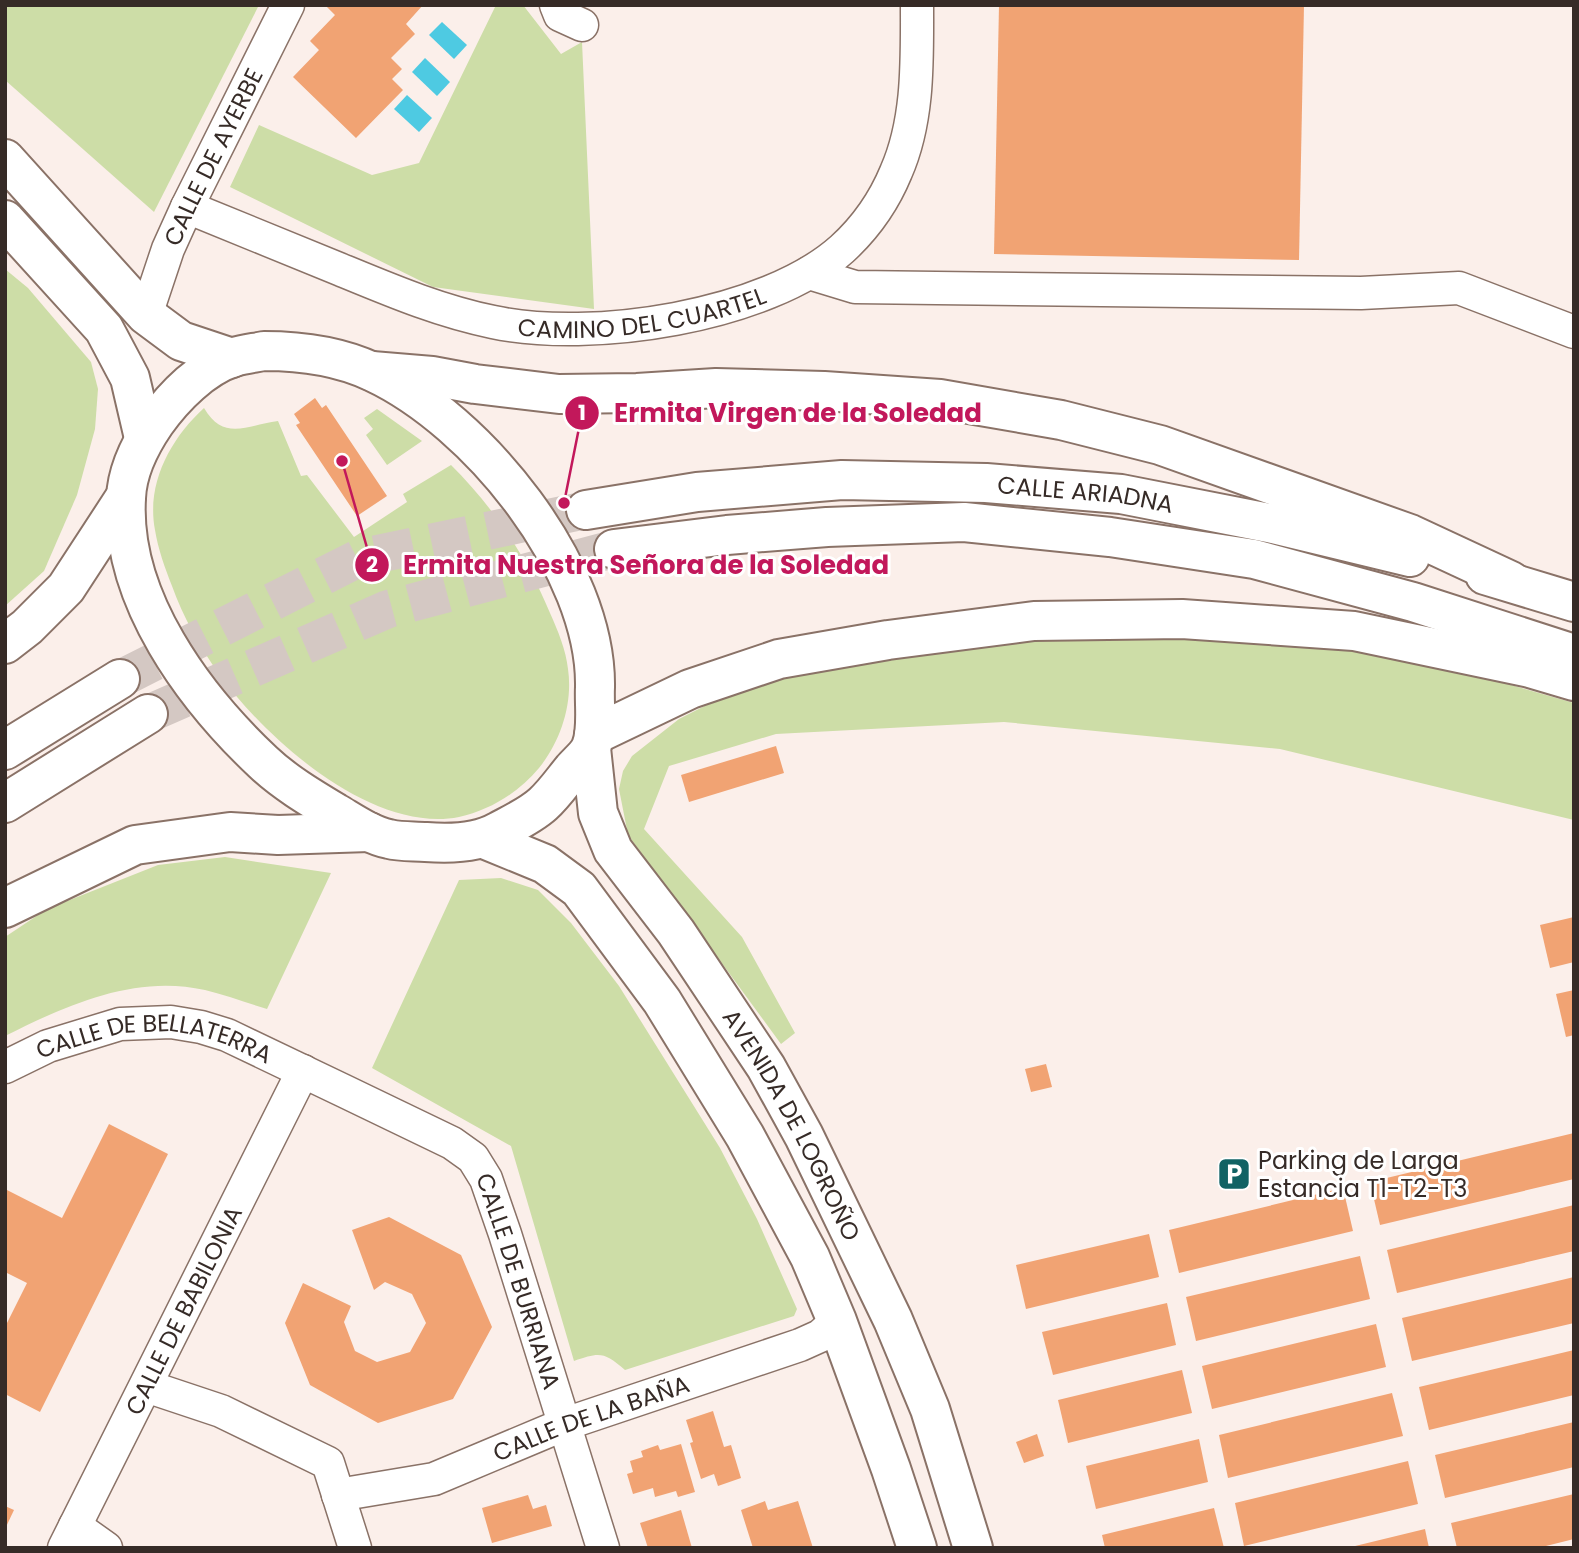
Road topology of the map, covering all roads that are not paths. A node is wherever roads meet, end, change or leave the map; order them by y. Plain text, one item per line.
1 (288, 5) edge
2 (556, 5) edge
3 (917, 5) edge
4 (582, 25) dead end
5 (5, 159) edge
6 (187, 206) junction
7 (9, 228) edge
8 (809, 273) junction
9 (146, 315) junction
10 (1574, 332) edge
11 (232, 358) junction
12 (372, 371) junction
13 (145, 439) junction
14 (126, 496) junction
15 (586, 510) tunnel mouth
16 (614, 549) tunnel mouth
17 (1511, 581) junction
18 (1574, 602) edge
19 (5, 644) edge
20 (1574, 654) edge
21 (120, 679) tunnel mouth
22 (1574, 681) edge
23 (148, 714) tunnel mouth
24 (592, 742) junction
25 (5, 750) edge
26 (5, 803) edge
27 (369, 832) junction
28 (484, 839) junction
29 (5, 908) edge
30 (5, 1067) edge
31 (303, 1071) junction
32 (837, 1321) junction
33 (146, 1386) junction
34 (565, 1423) junction
35 (338, 1494) junction
36 (70, 1537) edge
37 (975, 1539) edge
38 (106, 1548) edge
39 (355, 1548) edge
40 (603, 1548) edge
41 (917, 1548) edge

1 - 6 street, CALLE DE AYERBE
2 - 4 street
3 - 8 street, CAMINO DEL CUARTEL
5 - 9 main road
6 - 8 street, CAMINO DEL CUARTEL
6 - 9 street, CALLE DE AYERBE
7 - 13 main road
8 - 10 street
9 - 11 main road
11 - 12 main road
11 - 13 main road
12 - 17 main road
12 - 24 main road, AVENIDA DE LOGROÑO
13 - 14 main road
14 - 19 main road
14 - 27 main road
15 - 17 main road, CALLE ARIADNA
16 - 20 main road, CALLE ARIADNA
17 - 18 main road, CALLE ARIADNA
21 - 25 main road
22 - 24 main road
23 - 26 main road
24 - 28 main road
24 - 37 main road, AVENIDA DE LOGROÑO
27 - 28 main road
27 - 29 main road
28 - 32 main road, AVENIDA DE LOGROÑO
30 - 31 street, CALLE DE BELLATERRA
31 - 33 street, CALLE DE BABILONIA
31 - 34 street, CALLE DE BURRIANA
32 - 34 street, CALLE DE LA BAÑA
32 - 41 main road, AVENIDA DE LOGROÑO
33 - 35 street
33 - 36 street, CALLE DE BABILONIA
34 - 35 street, CALLE DE LA BAÑA
34 - 40 street, CALLE DE BURRIANA
35 - 39 street
36 - 38 street

